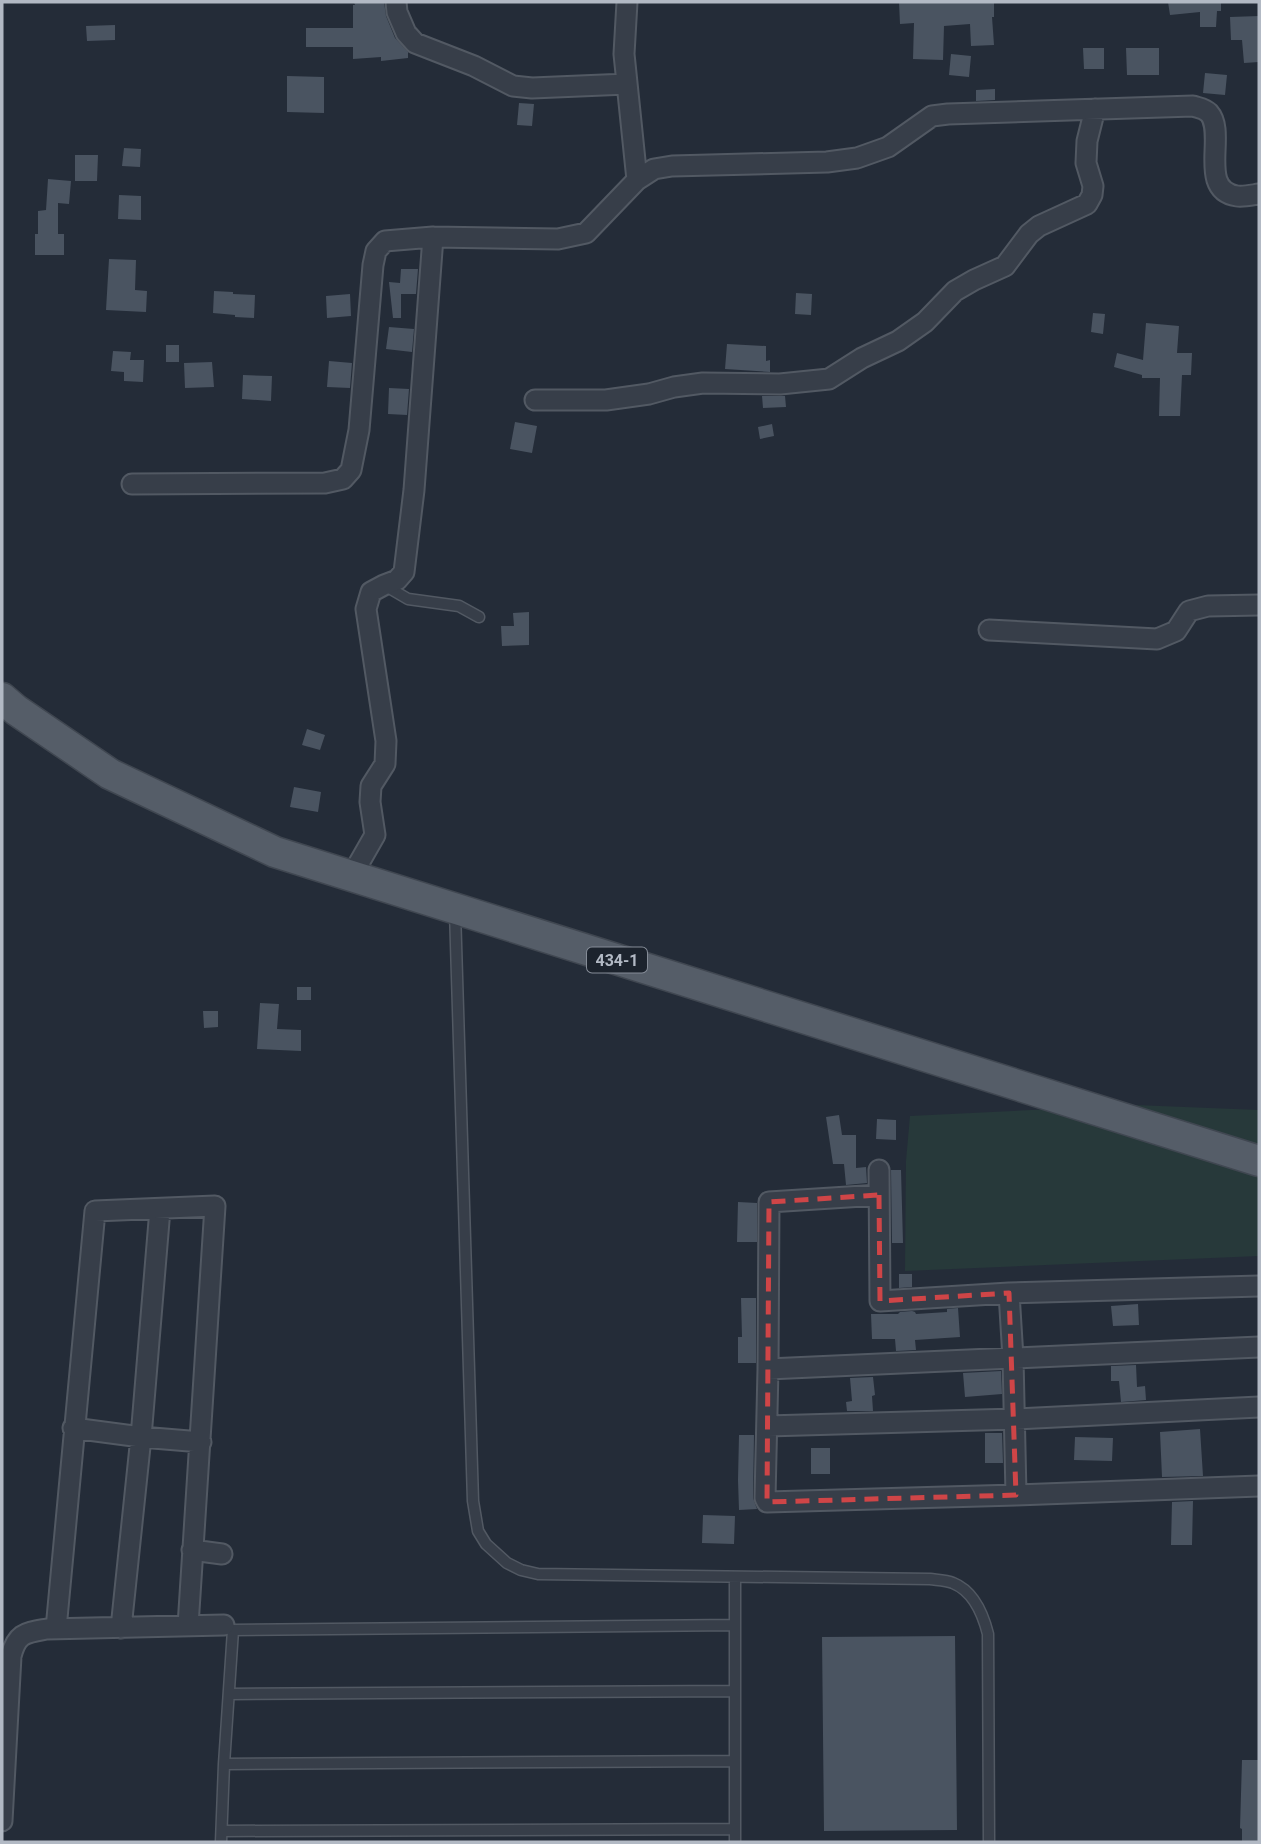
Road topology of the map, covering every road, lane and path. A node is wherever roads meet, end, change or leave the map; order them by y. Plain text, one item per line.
1 (396, 2) edge
2 (627, 2) edge
3 (627, 84) junction
4 (1095, 109) junction
5 (637, 180) junction
6 (1259, 194) edge
7 (433, 237) junction
8 (535, 400) dead end
9 (132, 484) dead end
10 (384, 585) junction
11 (1259, 606) edge
12 (479, 617) dead end
13 (989, 630) dead end
14 (2, 698) edge
15 (351, 877) junction
16 (455, 910) junction
17 (1259, 1161) edge
18 (879, 1170) dead end
19 (880, 1195) junction
20 (160, 1209) junction
21 (1259, 1286) edge
22 (1009, 1293) junction
23 (1259, 1347) edge
24 (1013, 1358) junction
25 (768, 1369) junction
26 (1259, 1407) edge
27 (1014, 1419) junction
28 (767, 1426) junction
29 (73, 1428) junction
30 (141, 1437) junction
31 (201, 1442) junction
32 (1259, 1486) edge
33 (1016, 1495) junction
34 (192, 1550) junction
35 (222, 1554) dead end
36 (735, 1577) junction
37 (224, 1625) dead end
38 (735, 1625) junction
39 (188, 1626) junction
40 (121, 1628) junction
41 (55, 1629) junction
42 (735, 1691) junction
43 (229, 1694) junction
44 (735, 1761) junction
45 (224, 1764) junction
46 (2, 1812) edge
47 (735, 1829) junction
48 (222, 1837) edge
49 (735, 1842) edge
50 (989, 1842) edge

1 - 3 street
2 - 3 street
3 - 5 street
4 - 5 street
4 - 6 street
4 - 8 street
5 - 7 street
7 - 9 street
7 - 10 street
10 - 12 lane
10 - 15 street
11 - 13 street
14 - 15 main road, 434-1
15 - 16 main road, 434-1
16 - 17 main road, 434-1
16 - 36 lane
18 - 19 street
19 - 22 street
19 - 25 street
20 - 29 street
20 - 30 street
20 - 31 street
21 - 22 street
22 - 24 street
23 - 24 street
24 - 25 street
24 - 27 street
25 - 28 street
26 - 27 street
27 - 28 street
27 - 33 street
28 - 33 street
29 - 30 street
29 - 41 street
30 - 31 street
30 - 40 street
31 - 34 street
32 - 33 street
34 - 35 street
34 - 39 street
36 - 38 lane
36 - 50 lane
37 - 39 street
38 - 42 lane
38 - 43 lane
39 - 40 street
40 - 41 street
41 - 46 street
42 - 43 lane
42 - 44 lane
43 - 45 lane
44 - 45 lane
44 - 47 lane
45 - 48 lane
47 - 48 lane
47 - 49 lane

